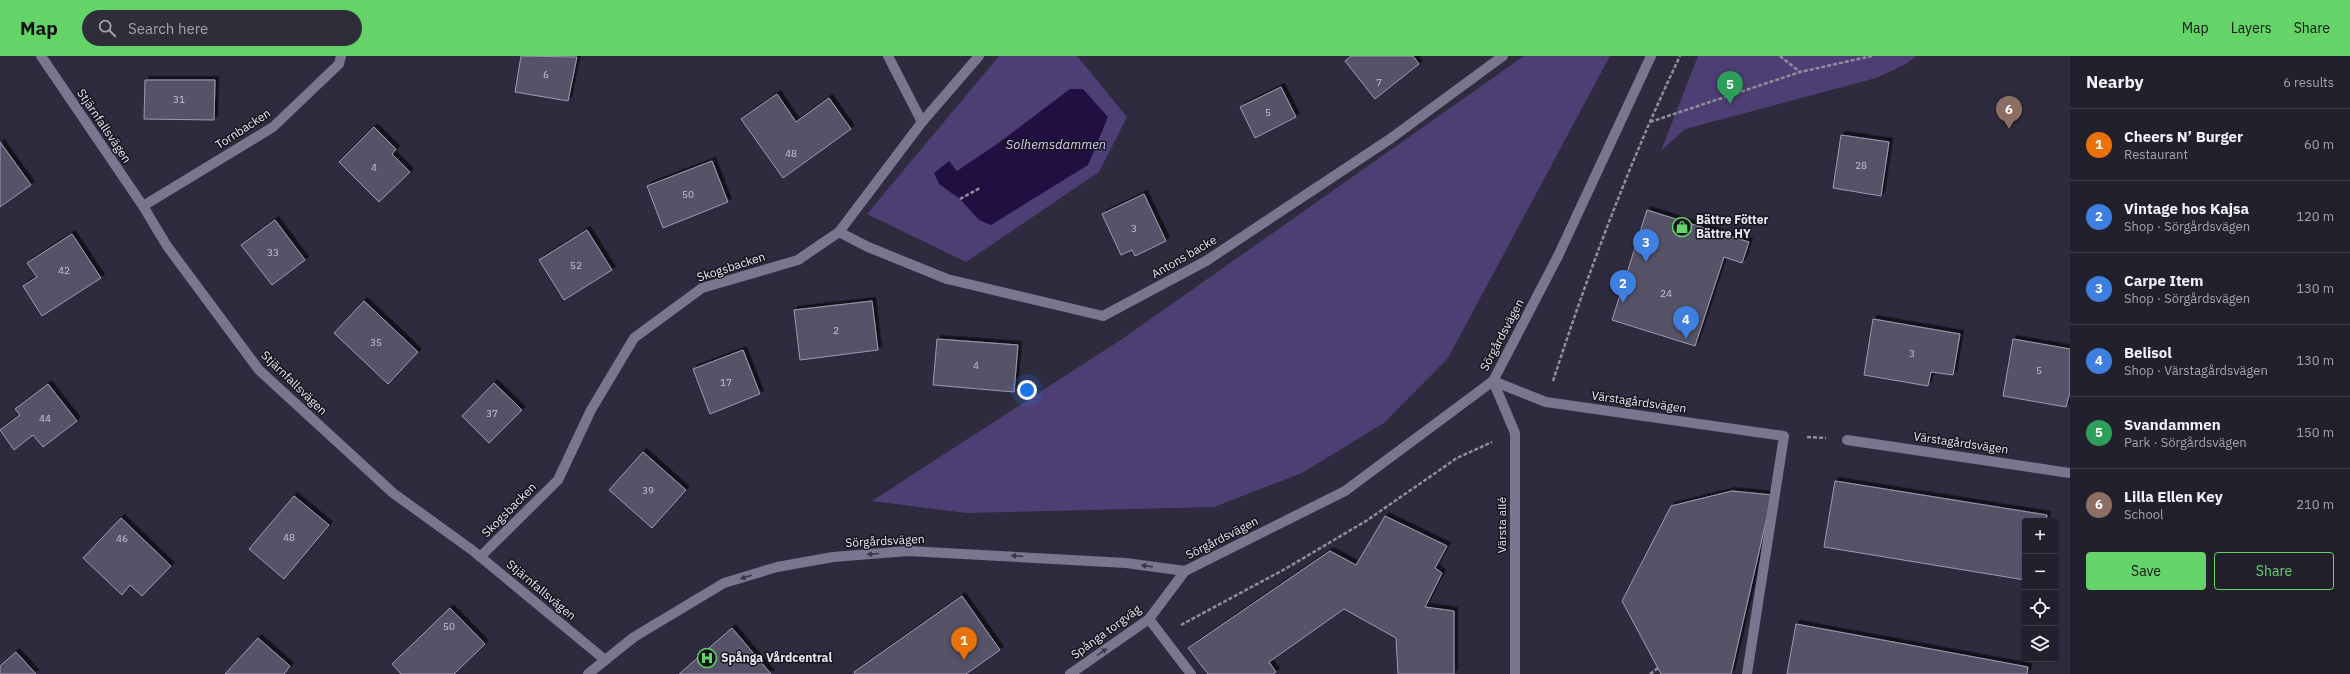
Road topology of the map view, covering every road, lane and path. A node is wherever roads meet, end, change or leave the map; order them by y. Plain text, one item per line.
1 (41, 56) edge
2 (341, 56) edge
3 (888, 56) edge
4 (979, 56) edge
5 (1503, 56) edge
6 (1651, 56) edge
7 (1780, 56) edge
8 (1872, 56) edge
9 (1800, 72) junction
10 (922, 122) junction
11 (1618, 129) junction
12 (980, 188) dead end
13 (960, 198) dead end
14 (143, 206) junction
15 (839, 232) junction
16 (1493, 381) junction
17 (1784, 436) junction
18 (1847, 440) joint
19 (2070, 473) edge
20 (480, 557) junction
21 (1185, 571) junction
22 (1149, 619) junction
23 (604, 660) junction
24 (1658, 668) dead end
25 (588, 674) edge
26 (1070, 674) edge
27 (1191, 674) edge
28 (1515, 674) edge
29 (1650, 674) edge
30 (1747, 674) edge

1 - 14 street, Stjärnfallsvägen
2 - 14 street, Tornbacken
3 - 10 street
4 - 10 street, Skogsbacken
5 - 15 street, Antons backe
6 - 11 street, Sörgårdsvägen
7 - 9 path
8 - 9 path
9 - 11 path
10 - 15 street, Skogsbacken
11 - 16 street, Sörgårdsvägen
12 - 13 path
14 - 20 street, Stjärnfallsvägen
15 - 20 street, Skogsbacken
16 - 17 street, Värstagårdsvägen
16 - 21 street, Sörgårdsvägen
16 - 28 street, Värsta allé
17 - 18 path
17 - 30 street
18 - 19 street, Värstagårdsvägen
20 - 23 street, Stjärnfallsvägen
21 - 22 street, Spånga torgväg
21 -> 23 street, Sörgårdsvägen
26 -> 22 street, Spånga torgväg
22 - 27 street
23 - 25 street, Sörgårdsvägen
24 - 29 path

